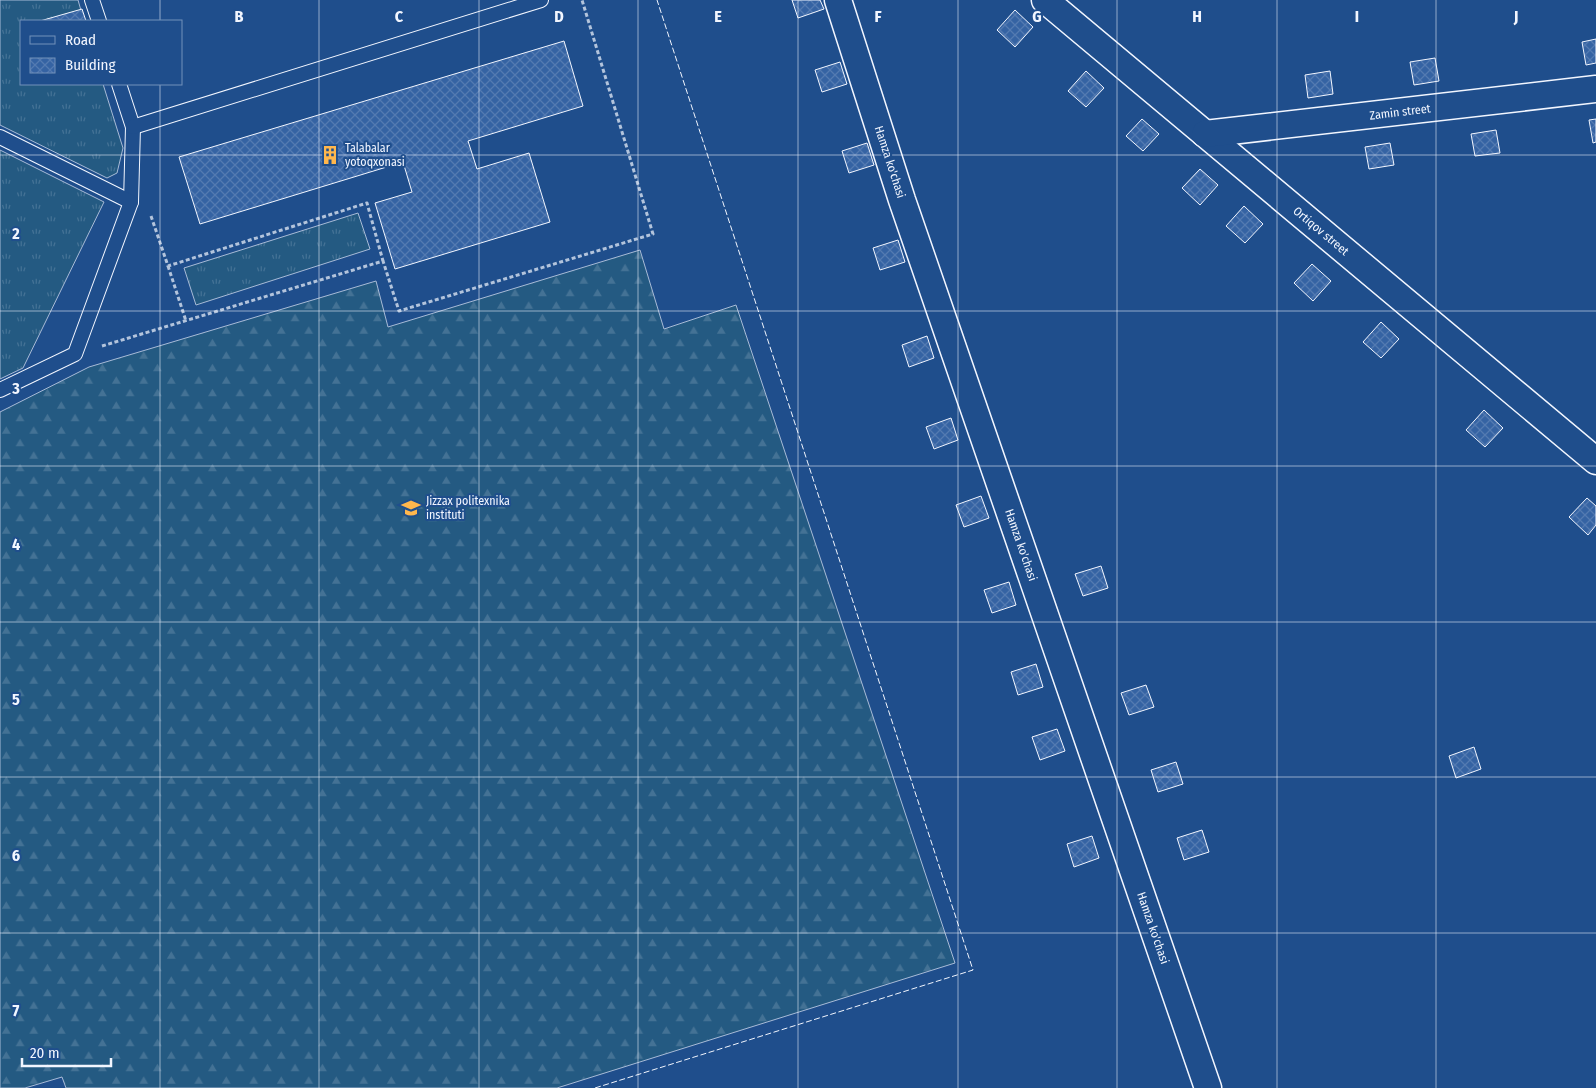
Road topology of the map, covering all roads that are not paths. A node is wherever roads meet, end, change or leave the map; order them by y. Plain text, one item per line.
1 (92, 0) edge
2 (540, 0) edge
3 (838, 0) edge
4 (1045, 0) edge
5 (99, 20) edge
6 (119, 85) edge
7 (1596, 89) edge
8 (133, 127) junction
9 (1205, 134) junction
10 (0, 137) edge
11 (131, 202) junction
12 (0, 390) edge
13 (1596, 461) edge
14 (1208, 1088) edge

1 - 5 lane
2 - 8 lane
3 - 14 street, Hamza ko'chasi
4 - 9 street, Ortiqov street
6 - 8 lane
7 - 9 street, Zamin street
8 - 11 lane
9 - 13 street, Ortiqov street
10 - 11 lane
11 - 12 lane

